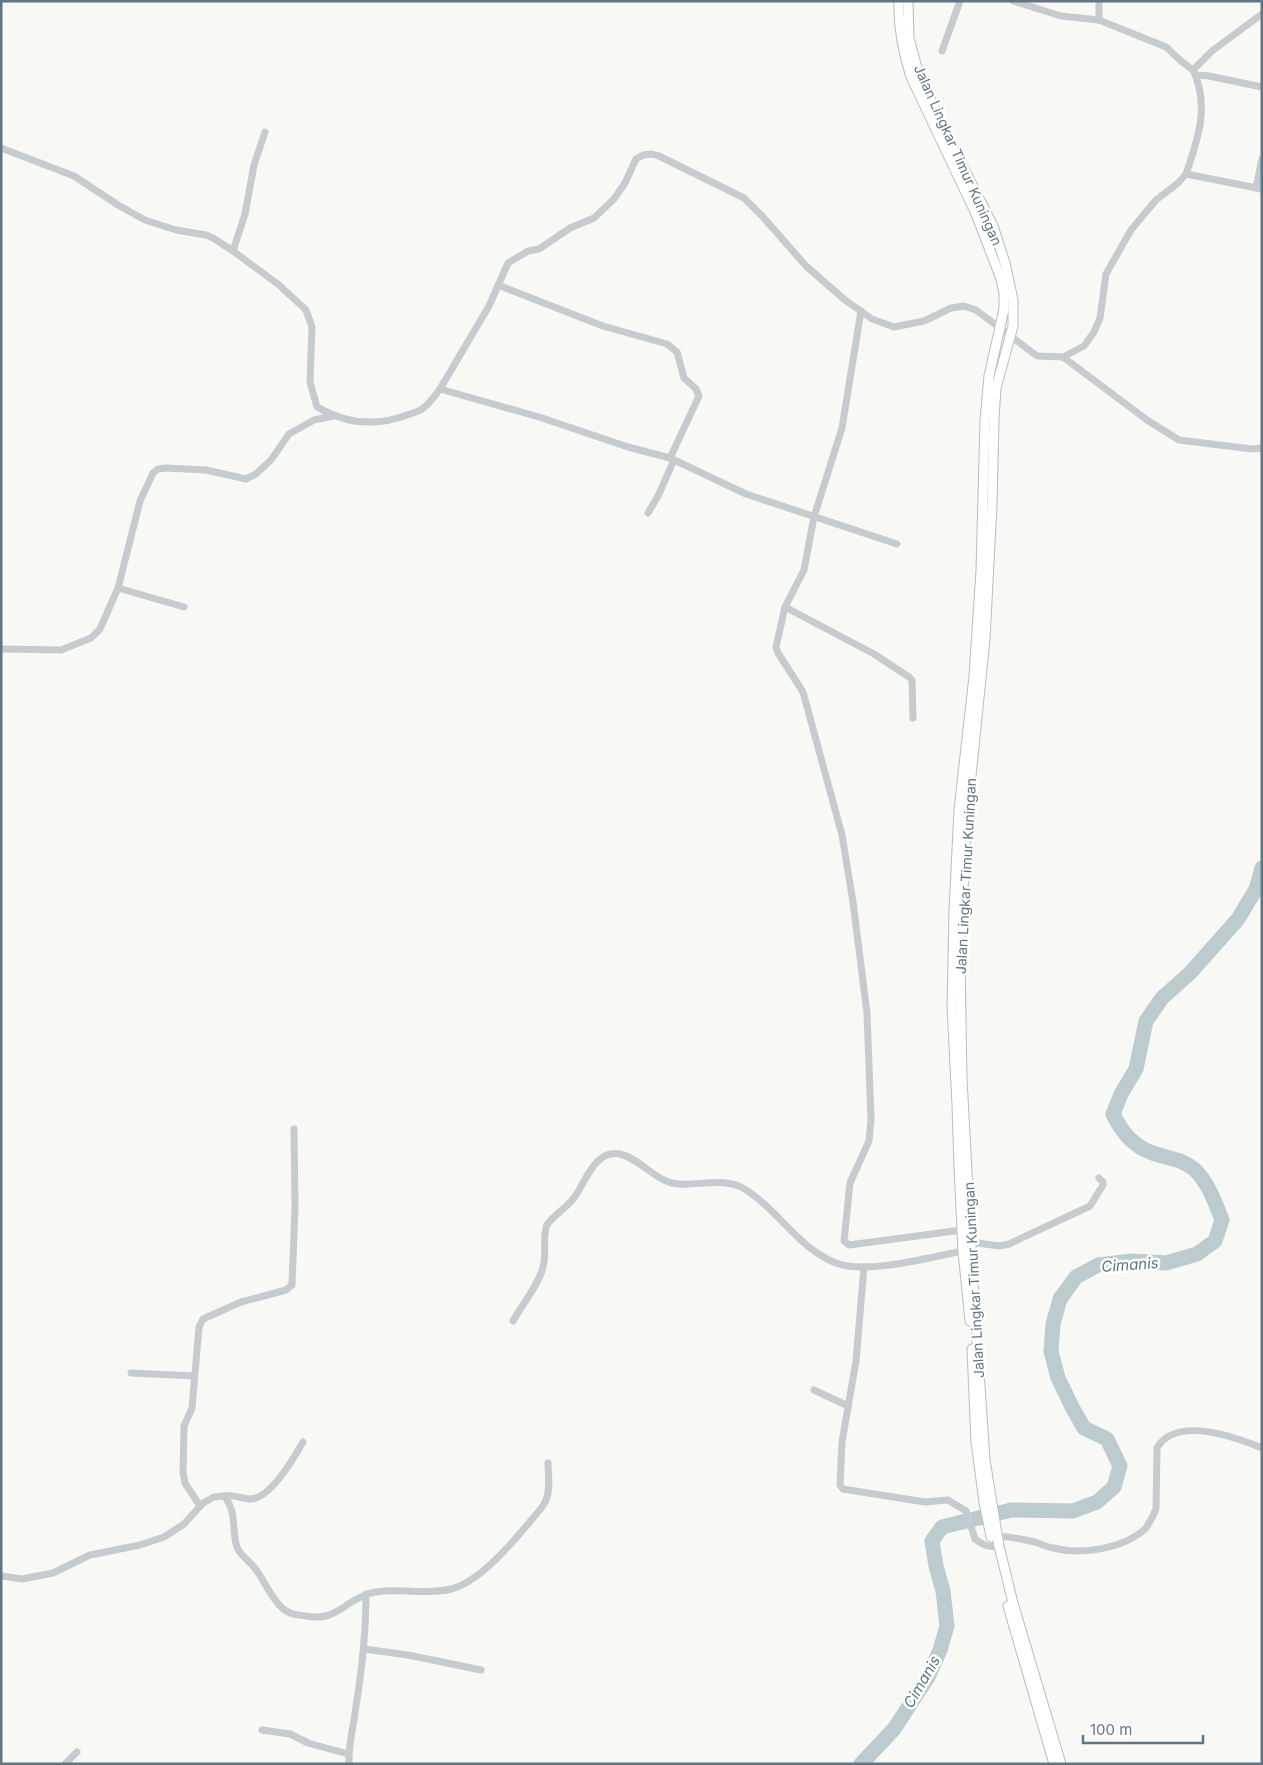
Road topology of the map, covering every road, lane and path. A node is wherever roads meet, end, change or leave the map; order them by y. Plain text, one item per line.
1 (899, 1) edge
2 (908, 1) edge
3 (960, 1) edge
4 (1013, 1) edge
5 (1099, 1) edge
6 (1262, 14) edge
7 (1099, 20) junction
8 (942, 51) dead end
9 (1195, 72) junction
10 (1262, 87) edge
11 (265, 132) dead end
12 (1, 148) edge
13 (1262, 159) edge
14 (1186, 174) junction
15 (1259, 188) edge
16 (233, 251) junction
17 (498, 285) junction
18 (861, 311) junction
19 (1001, 327) junction
20 (1010, 337) junction
21 (1063, 357) junction
22 (440, 389) junction
23 (333, 416) junction
24 (1262, 448) edge
25 (672, 459) junction
26 (648, 513) dead end
27 (814, 517) junction
28 (897, 544) dead end
29 (118, 588) junction
30 (184, 607) dead end
31 (785, 607) junction
32 (1, 649) edge
33 (913, 718) dead end
34 (294, 1129) dead end
35 (1099, 1178) dead end
36 (962, 1230) junction
37 (971, 1242) junction
38 (963, 1252) junction
39 (864, 1267) junction
40 (513, 1321) dead end
41 (131, 1373) dead end
42 (194, 1376) junction
43 (814, 1390) dead end
44 (848, 1406) junction
45 (304, 1442) dead end
46 (1262, 1448) edge
47 (548, 1462) dead end
48 (224, 1496) junction
49 (988, 1500) junction
50 (200, 1506) junction
51 (994, 1533) junction
52 (996, 1546) junction
53 (1, 1576) edge
54 (366, 1594) junction
55 (364, 1649) junction
56 (481, 1670) dead end
57 (262, 1730) dead end
58 (77, 1752) dead end
59 (348, 1754) junction
60 (65, 1764) edge
61 (349, 1764) edge
62 (1054, 1764) edge
63 (1061, 1764) edge

1 - 19 main road, Jalan Lingkar Timur Kuningan
2 - 20 main road, Jalan Lingkar Timur Kuningan
3 - 8 street
4 - 7 street
5 - 7 street
6 - 9 street
7 - 9 street
9 - 10 street
9 - 14 street
11 - 16 street
12 - 16 street
13 - 15 street
14 - 15 street
14 - 21 street
16 - 23 street
17 - 18 street
17 - 22 street
17 - 25 street
18 - 19 street
18 - 27 street
19 - 20 street
19 - 36 main road, Jalan Lingkar Timur Kuningan
20 - 21 street
20 - 37 main road, Jalan Lingkar Timur Kuningan
21 - 24 street
22 - 23 street
22 - 25 street
23 - 29 street
25 - 26 street
25 - 27 street
27 - 28 street
27 - 31 street
29 - 30 street
29 - 32 street
31 - 33 street
31 - 36 street
34 - 42 street
35 - 37 street
36 - 38 main road, Jalan Lingkar Timur Kuningan
37 - 49 main road, Jalan Lingkar Timur Kuningan
38 - 39 street
38 - 49 main road, Jalan Lingkar Timur Kuningan
39 - 40 street
39 - 44 street
41 - 42 street
42 - 50 street
43 - 44 street
44 - 52 street
45 - 48 street
46 - 51 street
47 - 54 street
48 - 50 street
48 - 54 street
49 - 51 main road, Jalan Lingkar Timur Kuningan
50 - 53 street
51 - 52 main road, Jalan Lingkar Timur Kuningan
52 - 62 main road
52 - 63 main road, Jalan Lingkar Timur Kuningan
54 - 55 street
55 - 56 street
55 - 59 street
57 - 59 street
58 - 60 street
59 - 61 street

